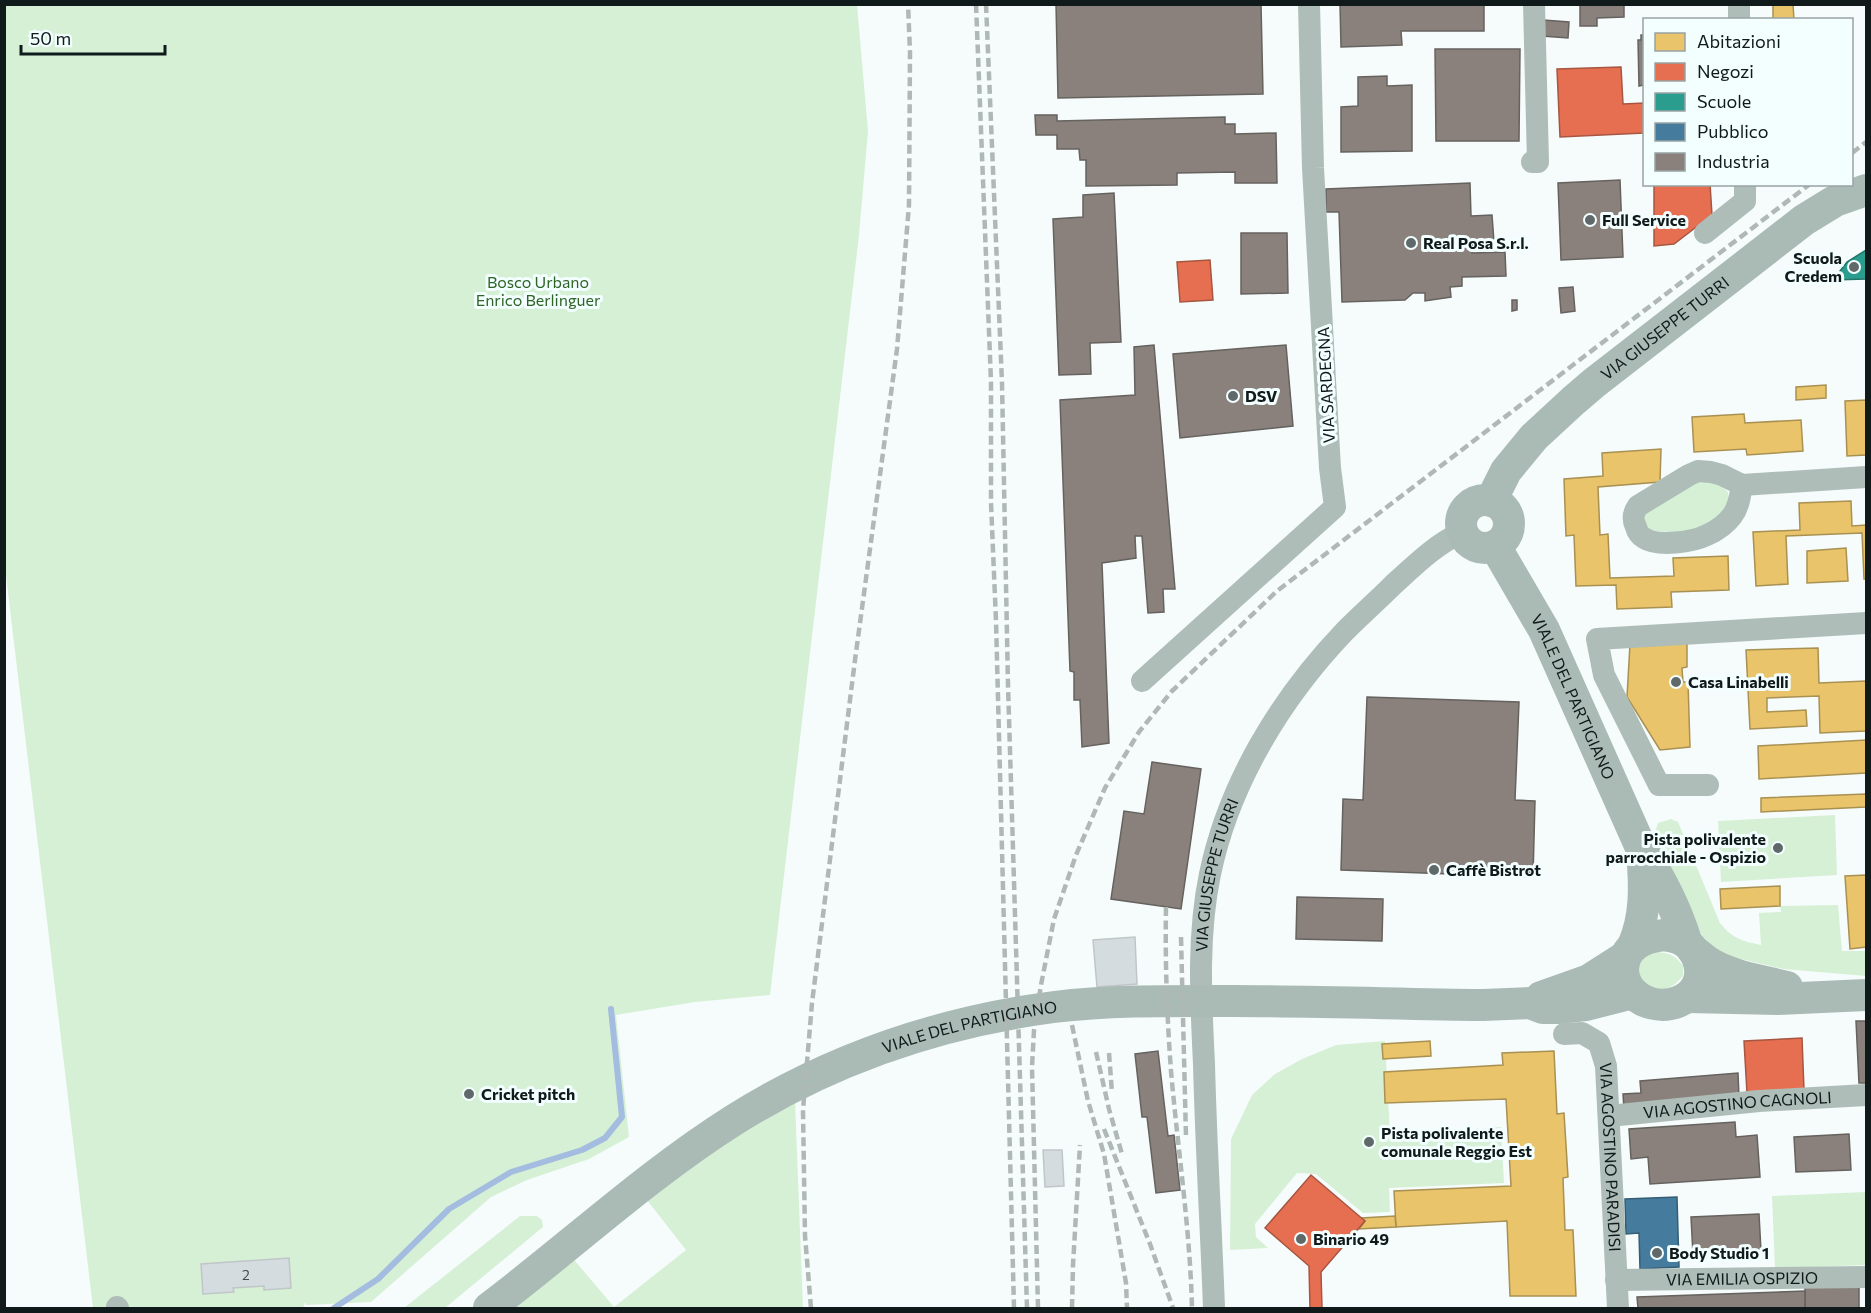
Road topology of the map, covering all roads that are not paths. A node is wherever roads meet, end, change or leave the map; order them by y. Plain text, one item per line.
1 (1309, 4) edge
2 (1534, 4) edge
3 (1532, 162) dead end
4 (1745, 186) edge
5 (1866, 190) edge
6 (1705, 233) dead end
7 (1866, 477) edge
8 (1742, 485) junction
9 (1491, 501) junction
10 (1462, 532) junction
11 (1496, 546) junction
12 (1866, 623) edge
13 (1142, 681) dead end
14 (1708, 785) dead end
15 (1642, 850) junction
16 (1690, 946) junction
17 (1629, 951) junction
18 (1633, 993) junction
19 (1866, 995) edge
20 (1832, 996) junction
21 (1688, 997) junction
22 (1530, 1003) junction
23 (1564, 1034) dead end
24 (1866, 1095) edge
25 (1609, 1116) junction
26 (1866, 1277) edge
27 (1616, 1280) junction
28 (489, 1308) edge
29 (1214, 1308) edge
30 (1618, 1308) edge

1 - 13 street, VIA SARDEGNA
2 - 3 street
4 - 6 street
5 - 9 main road, VIA GIUSEPPE TURRI
7 - 8 street
8 - 8 street
9 - 10 main road
9 - 11 main road
10 - 11 main road
10 - 29 street, VIA GIUSEPPE TURRI
11 - 15 main road, VIALE DEL PARTIGIANO
12 - 14 street
15 - 16 main road, VIALE DEL PARTIGIANO
15 - 17 main road, VIALE DEL PARTIGIANO
16 - 17 main road, VIALE DEL PARTIGIANO
16 - 20 main road, VIALE DEL PARTIGIANO
16 - 21 main road, VIALE DEL PARTIGIANO
17 - 18 main road, VIALE DEL PARTIGIANO
17 - 22 main road, VIALE DEL PARTIGIANO
18 - 21 main road, VIALE DEL PARTIGIANO
18 - 22 main road, VIALE DEL PARTIGIANO
19 - 20 main road, VIALE DEL PARTIGIANO
20 - 21 main road, VIALE DEL PARTIGIANO
22 - 28 main road, VIALE DEL PARTIGIANO
23 - 25 street, VIA AGOSTINO PARADISI
24 - 25 street, VIA AGOSTINO CAGNOLI
25 - 27 street, VIA AGOSTINO PARADISI
26 - 27 street, VIA EMILIA OSPIZIO
27 - 30 street, VIA AGOSTINO PARADISI

